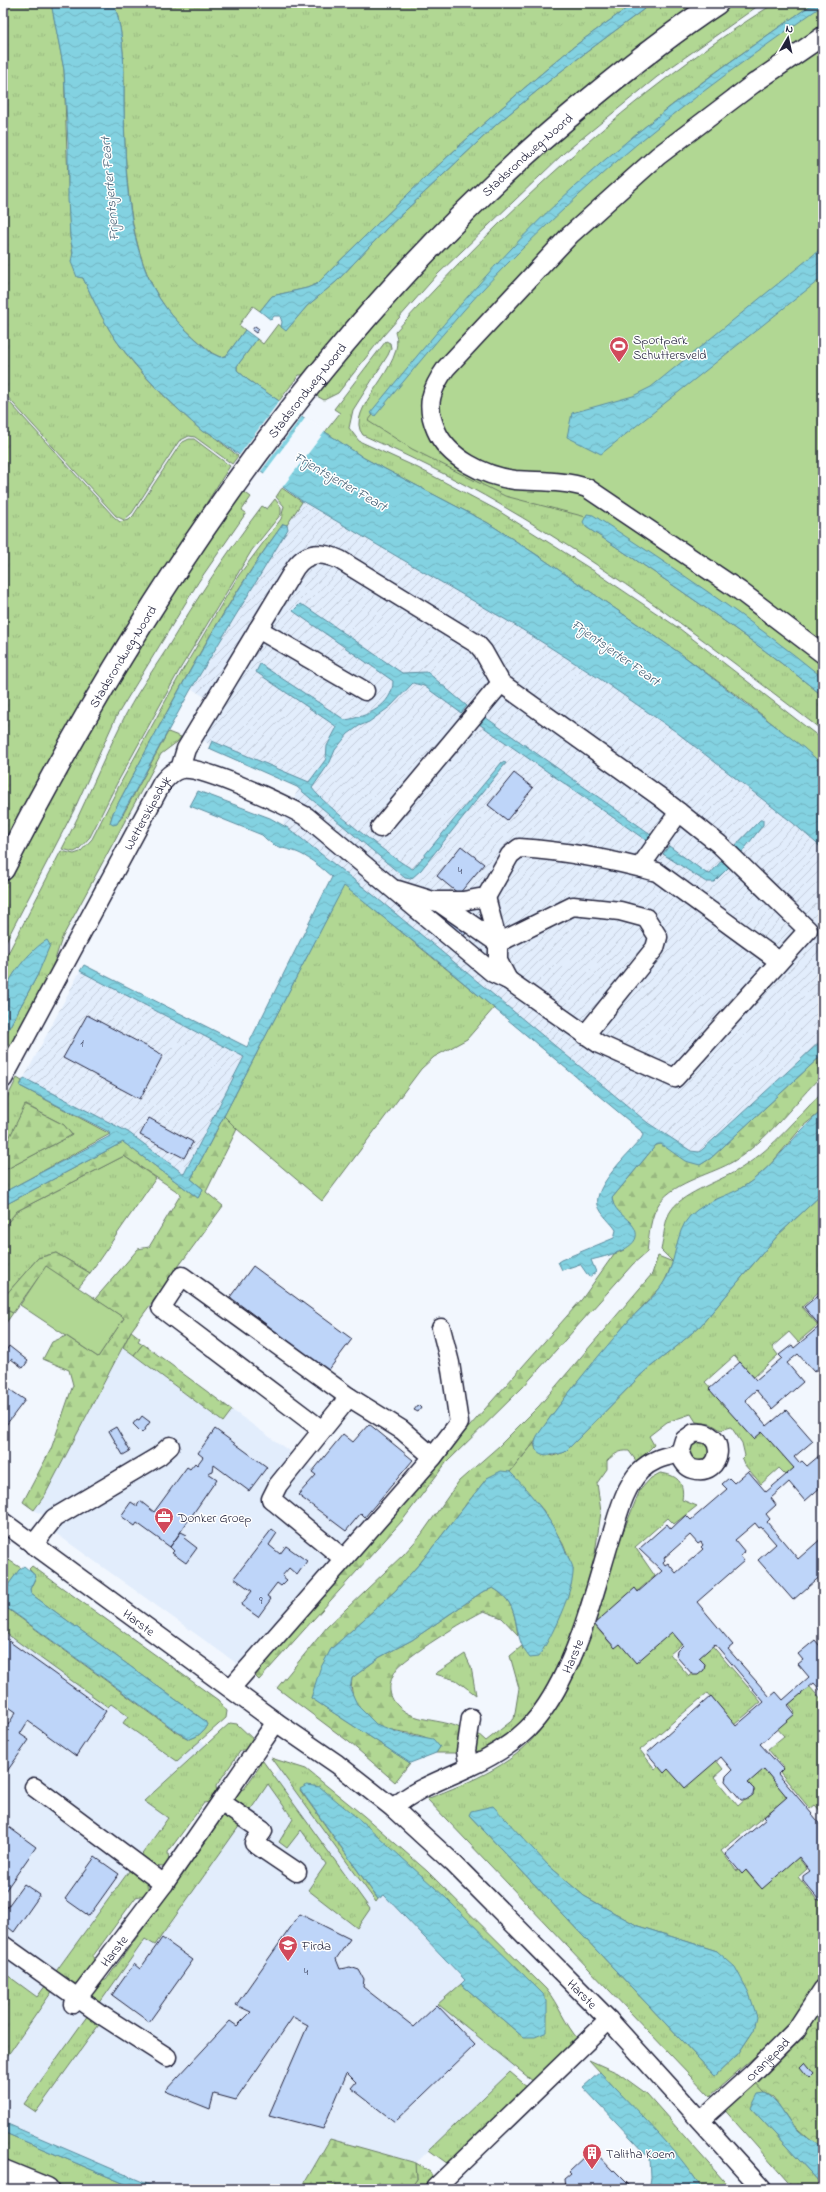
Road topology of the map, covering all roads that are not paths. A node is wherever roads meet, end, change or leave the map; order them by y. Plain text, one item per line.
1 (717, 3) edge
2 (823, 36) edge
3 (258, 628) junction
4 (823, 654) edge
5 (501, 683) junction
6 (365, 691) dead end
7 (180, 769) junction
8 (679, 812) junction
9 (380, 828) dead end
10 (640, 867) junction
11 (3, 869) edge
12 (392, 888) junction
13 (485, 899) junction
14 (434, 901) junction
15 (498, 943) junction
16 (779, 961) junction
17 (508, 980) junction
18 (585, 1035) junction
19 (3, 1079) edge
20 (441, 1328) dead end
21 (349, 1397) junction
22 (322, 1430) junction
23 (170, 1446) dead end
24 (680, 1453) dead end
25 (433, 1457) junction
26 (3, 1522) edge
27 (33, 1545) junction
28 (344, 1559) junction
29 (231, 1688) junction
30 (471, 1718) dead end
31 (276, 1722) junction
32 (469, 1767) junction
33 (34, 1787) dead end
34 (221, 1802) junction
35 (393, 1808) junction
36 (297, 1872) dead end
37 (164, 1884) junction
38 (3, 1945) edge
39 (821, 1995) edge
40 (75, 2001) junction
41 (609, 2020) junction
42 (167, 2057) dead end
43 (701, 2120) junction
44 (3, 2171) edge
45 (435, 2188) edge
46 (47, 2189) edge
47 (762, 2189) edge

1 - 11 main road, Stadsrondweg-Noord
2 - 4 street
3 - 5 street
3 - 6 street
3 - 7 street
5 - 8 street
5 - 9 street
7 - 12 street, Wetterskipsdyk
7 - 19 street, Wetterskipsdyk
8 - 10 street
8 - 16 street
10 - 13 street
10 - 16 street
12 - 14 street
12 - 17 street, Wetterskipsdyk
13 - 14 street
13 - 15 street
14 - 15 street
15 - 17 street
15 - 18 street
16 - 18 street, Wetterskipsdyk
17 - 18 street, Wetterskipsdyk
20 - 25 street
21 - 22 street
21 - 22 street
21 - 25 street
22 - 28 street
23 - 27 street
24 - 32 street, Harste
25 - 28 street
26 - 27 street, Harste
27 - 29 street, Harste
28 - 29 street
29 - 31 street, Harste
30 - 32 street
31 - 34 street, Harste
31 - 35 street, Harste
32 - 35 street, Harste
33 - 37 street
34 - 36 street
34 - 37 street, Harste
35 - 41 street, Harste
37 - 40 street, Harste
38 - 40 street
39 - 43 street, Oranjepad
40 - 42 street
41 - 43 street, Harste
41 - 45 street
43 - 47 street, Harste
44 - 46 main road

